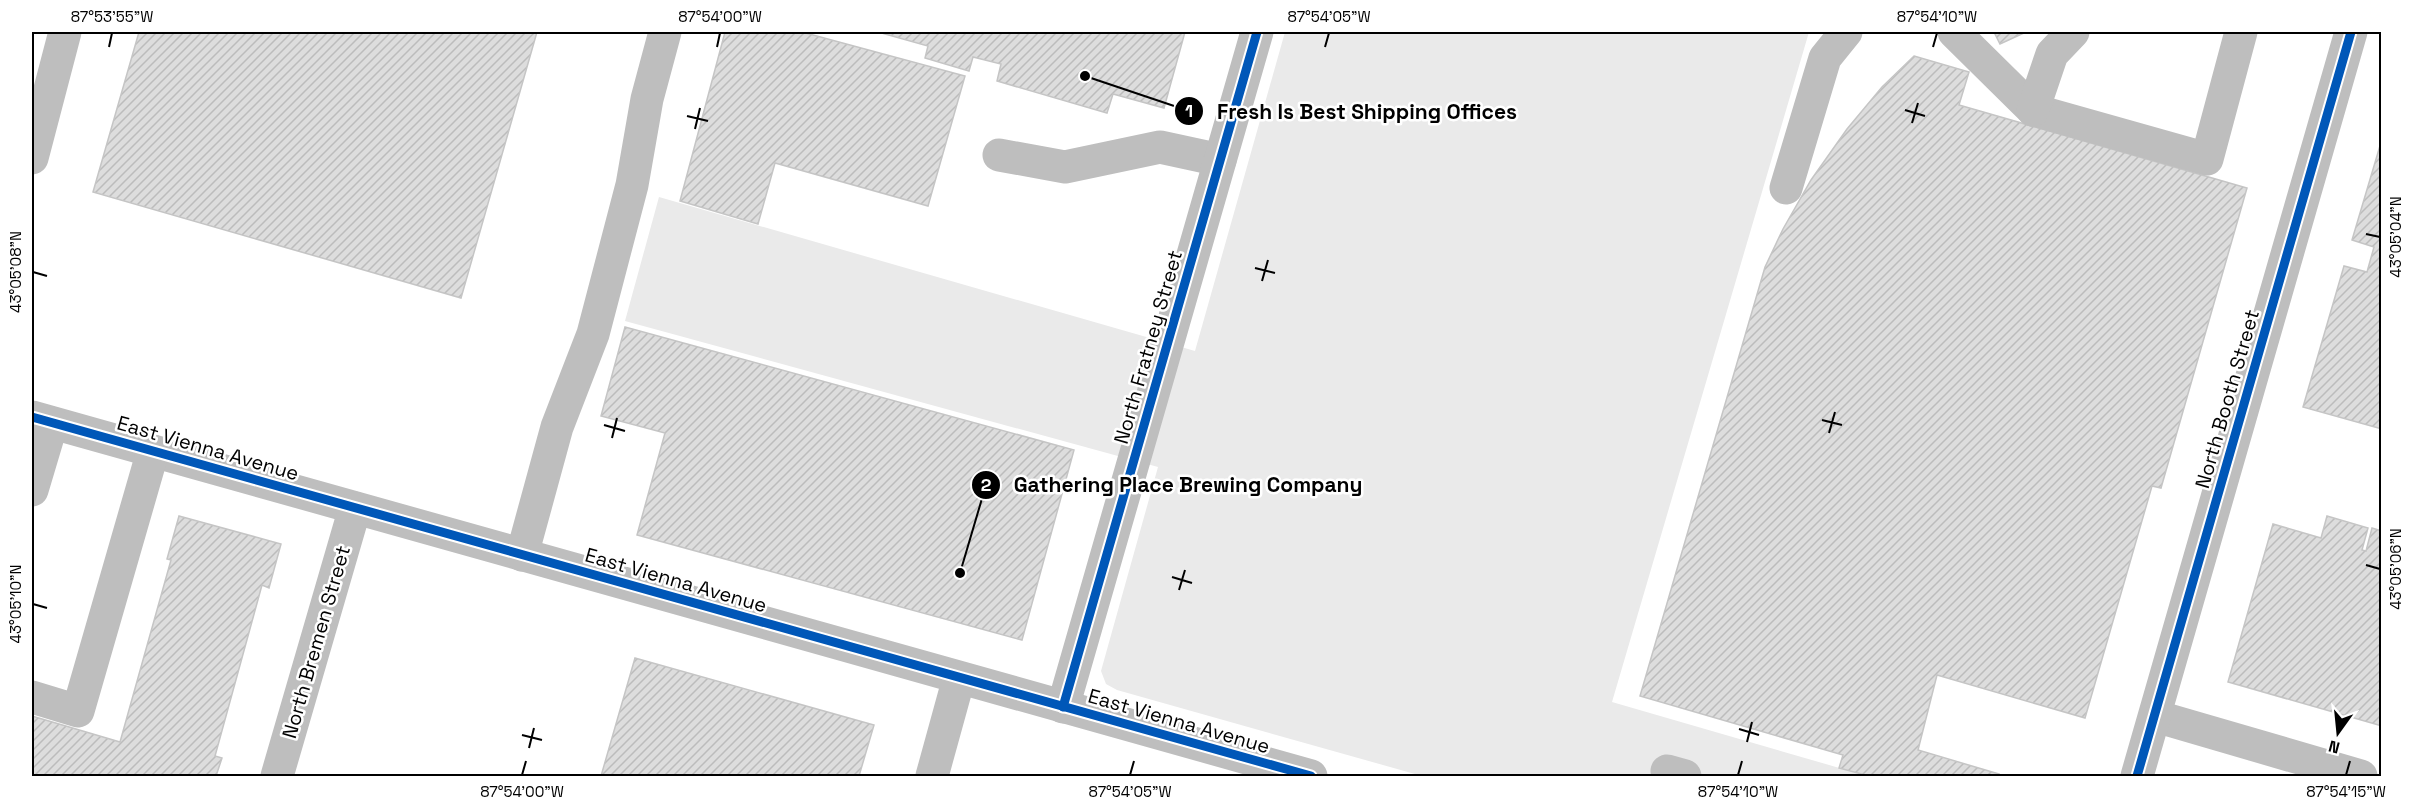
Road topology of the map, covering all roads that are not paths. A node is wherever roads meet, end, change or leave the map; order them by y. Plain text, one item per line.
1 (65, 32) edge
2 (664, 32) edge
3 (1257, 32) edge
4 (1846, 32) edge
5 (1954, 32) edge
6 (2073, 32) edge
7 (2241, 32) edge
8 (2351, 32) edge
9 (2033, 110) junction
10 (999, 155) dead end
11 (32, 158) edge
12 (1220, 160) junction
13 (1786, 188) dead end
14 (42, 420) edge
15 (153, 452) junction
16 (32, 490) edge
17 (355, 508) junction
18 (522, 555) junction
19 (959, 678) junction
20 (32, 698) edge
21 (1063, 707) junction
22 (2155, 716) junction
23 (1243, 767) edge
24 (277, 777) edge
25 (932, 777) edge
26 (1311, 777) edge
27 (2137, 777) edge
28 (2361, 777) edge

1 - 11 street
2 - 18 street
3 - 12 street, North Fratney Street
4 - 13 street
5 - 9 street
6 - 9 street
7 - 9 street
8 - 22 street, North Booth Street
10 - 12 street
12 - 21 street, North Fratney Street
14 - 15 street, East Vienna Avenue
14 - 16 street
15 - 17 street, East Vienna Avenue
15 - 20 street
17 - 18 street, East Vienna Avenue
17 - 24 street, North Bremen Street
18 - 19 street, East Vienna Avenue
19 - 21 street, East Vienna Avenue
19 - 25 street
21 - 23 street, East Vienna Avenue
22 - 27 street, North Booth Street
22 - 28 street
23 - 26 street, East Vienna Avenue

